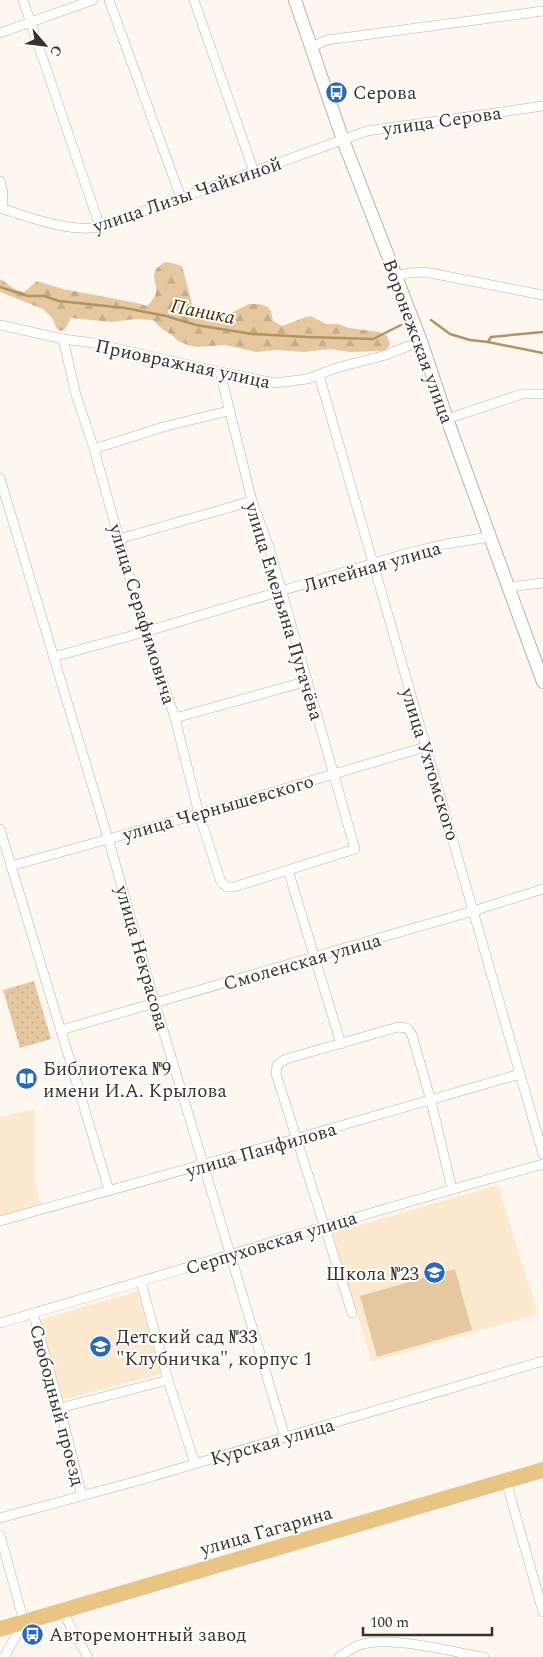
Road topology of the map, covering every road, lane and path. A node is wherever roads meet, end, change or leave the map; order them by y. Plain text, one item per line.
1 (23, 0) edge
2 (93, 0) edge
3 (108, 0) edge
4 (194, 0) edge
5 (295, 0) edge
6 (543, 11) edge
7 (30, 22) junction
8 (0, 33) edge
9 (312, 47) junction
10 (543, 106) edge
11 (343, 140) junction
12 (254, 172) junction
13 (0, 181) edge
14 (181, 198) junction
15 (1, 208) edge
16 (100, 227) junction
17 (396, 276) junction
18 (543, 295) edge
19 (0, 325) edge
20 (63, 339) junction
21 (420, 341) junction
22 (220, 372) junction
23 (320, 375) junction
24 (543, 394) edge
25 (228, 411) junction
26 (447, 419) junction
27 (94, 449) junction
28 (0, 478) edge
29 (252, 501) junction
30 (490, 537) junction
31 (118, 540) junction
32 (372, 565) junction
33 (543, 583) edge
34 (509, 587) junction
35 (281, 592) junction
36 (145, 632) junction
37 (53, 657) junction
38 (308, 681) junction
39 (543, 682) edge
40 (175, 718) junction
41 (425, 746) junction
42 (333, 774) junction
43 (199, 814) junction
44 (0, 829) edge
45 (108, 838) junction
46 (11, 866) junction
47 (288, 870) junction
48 (543, 889) edge
49 (473, 911) junction
50 (314, 957) junction
51 (155, 1003) junction
52 (60, 1030) junction
53 (341, 1044) junction
54 (520, 1074) junction
55 (431, 1101) junction
56 (298, 1138) junction
57 (543, 1154) edge
58 (543, 1164) edge
59 (203, 1165) junction
60 (452, 1189) junction
61 (109, 1190) junction
62 (0, 1221) edge
63 (324, 1226) junction
64 (231, 1254) junction
65 (141, 1282) junction
66 (33, 1313) junction
67 (352, 1313) dead end
68 (0, 1323) edge
69 (543, 1361) edge
70 (168, 1380) junction
71 (60, 1408) junction
72 (285, 1437) junction
73 (195, 1464) junction
74 (543, 1470) edge
75 (506, 1481) junction
76 (82, 1496) junction
77 (0, 1518) edge
78 (0, 1535) edge
79 (63, 1610) junction
80 (543, 1612) edge
81 (24, 1622) junction
82 (0, 1629) edge
83 (4, 1657) edge
84 (88, 1657) edge
85 (340, 1657) edge
86 (484, 1657) edge

1 - 7 street
2 - 7 street
3 - 14 street
4 - 12 street
5 - 9 street, Воронежская улица
6 - 9 street
7 - 8 street
7 - 16 street
9 - 11 street, Воронежская улица
10 - 11 street, улица Серова
11 - 12 street, улица Лизы Чайкиной
11 - 17 street, Воронежская улица
12 - 14 street, улица Лизы Чайкиной
13 - 15 street
14 - 16 street, улица Лизы Чайкиной
15 - 16 street, улица Лизы Чайкиной
17 - 18 street
17 - 21 street, Воронежская улица
19 - 20 street, Приовражная улица
20 - 22 street, Приовражная улица
20 - 27 street, улица Серафимовича
21 - 23 street, Приовражная улица
21 - 26 street, Воронежская улица
22 - 23 street, Приовражная улица
22 - 25 street, улица Емельяна Пугачёва
23 - 32 street, улица Ухтомского
24 - 26 street
25 - 27 street
25 - 29 street, улица Емельяна Пугачёва
26 - 30 street, Воронежская улица
27 - 31 street, улица Серафимовича
28 - 37 street, улица Некрасова
29 - 31 street
29 - 35 street, улица Емельяна Пугачёва
30 - 32 street, Литейная улица
30 - 34 street, Воронежская улица
31 - 36 street, улица Серафимовича
32 - 35 street, Литейная улица
32 - 41 street, улица Ухтомского
33 - 34 street
34 - 39 street, Воронежская улица
35 - 36 street, Литейная улица
35 - 38 street, улица Емельяна Пугачёва
36 - 37 street, Литейная улица
36 - 40 street, улица Серафимовича
37 - 45 street, улица Некрасова
38 - 40 street
38 - 42 street, улица Емельяна Пугачёва
40 - 43 street, улица Серафимовича
41 - 42 street, улица Чернышевского
41 - 49 street, улица Ухтомского
42 - 43 street, улица Чернышевского
42 - 47 street, улица Емельяна Пугачёва
43 - 45 street, улица Чернышевского
43 - 47 street, улица Серафимовича
44 - 46 street
45 - 46 street, улица Чернышевского
45 - 51 street, улица Некрасова
46 - 52 street
47 - 50 street
48 - 49 street, Смоленская улица
49 - 50 street, Смоленская улица
49 - 54 street, улица Ухтомского
50 - 51 street, Смоленская улица
50 - 53 street
51 - 52 street, Смоленская улица
51 - 59 street, улица Некрасова
52 - 61 street
53 - 55 street
53 - 56 street
54 - 55 street, улица Панфилова
54 - 57 street, улица Ухтомского
55 - 56 street, улица Панфилова
55 - 60 street
56 - 59 street, улица Панфилова
56 - 63 street
58 - 60 street, Серпуховская улица
59 - 61 street, улица Панфилова
59 - 64 street, улица Некрасова
60 - 63 street, Серпуховская улица
61 - 62 street, улица Панфилова
63 - 64 street, Серпуховская улица
63 - 67 street
64 - 65 street, Серпуховская улица
64 - 72 street, улица Некрасова
65 - 66 street, Серпуховская улица
65 - 70 street
66 - 68 street, Серпуховская улица
66 - 71 street, Свободный проезд
69 - 72 street, Курская улица
70 - 71 street
70 - 73 street
71 - 76 street, Свободный проезд
72 - 73 street, Курская улица
73 - 76 street, Курская улица
74 - 75 main road, улица Гагарина
75 - 79 main road, улица Гагарина
75 - 80 street
76 - 77 street, Курская улица
78 - 81 street
79 - 81 main road, улица Гагарина
79 - 84 street
81 - 82 main road, улица Гагарина
81 - 83 street
85 - 86 street

